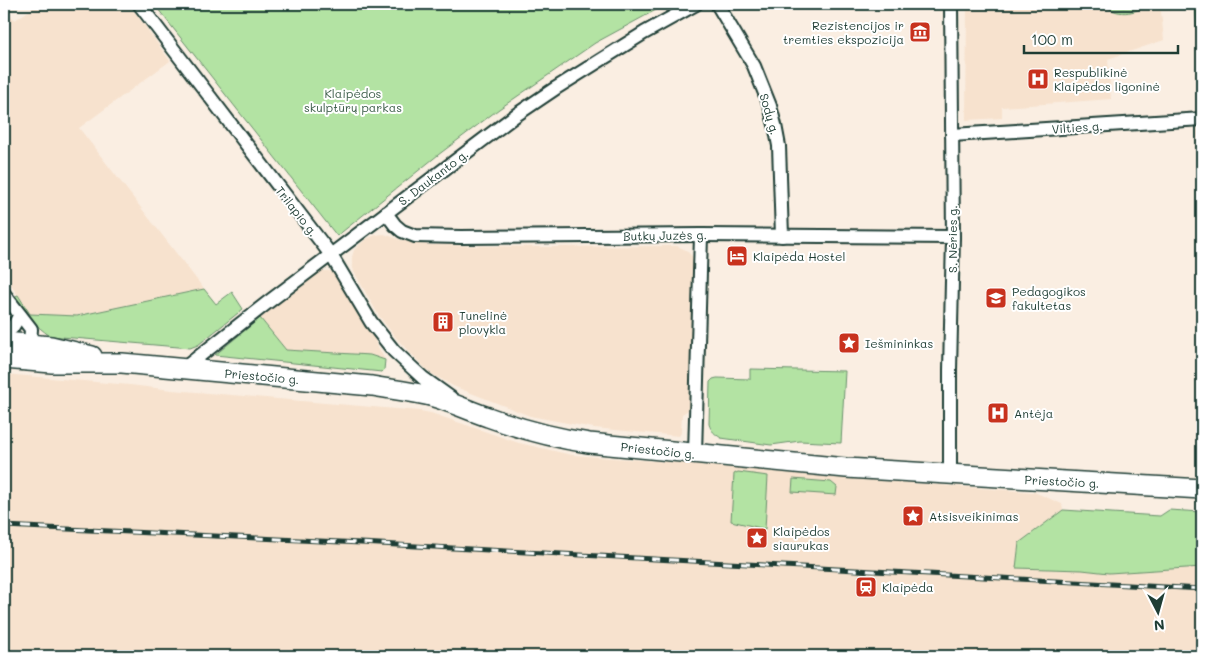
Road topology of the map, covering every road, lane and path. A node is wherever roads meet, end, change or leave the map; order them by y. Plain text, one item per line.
1 (139, 4) edge
2 (696, 4) edge
3 (717, 4) edge
4 (951, 4) edge
5 (1202, 119) edge
6 (952, 136) junction
7 (386, 213) junction
8 (701, 235) junction
9 (782, 236) junction
10 (953, 237) junction
11 (331, 255) junction
12 (4, 294) edge
13 (20, 316) junction
14 (4, 335) edge
15 (4, 342) edge
16 (28, 352) junction
17 (4, 358) edge
18 (182, 369) junction
19 (465, 408) junction
20 (695, 454) junction
21 (950, 475) junction
22 (1202, 490) edge

1 - 11 street, Trilapio g.
2 - 7 street, S. Daukanto g.
3 - 9 street, Sodų g.
4 - 6 street, S. Nėries g.
5 - 6 street, Vilties g.
6 - 10 street, S. Nėries g.
7 - 8 street, Butkų Juzės g.
7 - 11 street, S. Daukanto g.
8 - 9 street, Butkų Juzės g.
8 - 20 street
9 - 10 street, Butkų Juzės g.
10 - 21 street, S. Nėries g.
11 - 18 street, S. Daukanto g.
11 - 19 street, Trilapio g.
12 - 13 street
13 - 14 street
13 - 16 street
15 - 16 main road, Priestočio g.
16 - 17 main road, Priestočio g.
16 - 18 main road, Priestočio g.
18 - 19 main road, Priestočio g.
19 - 20 main road, Priestočio g.
20 - 21 main road, Priestočio g.
21 - 22 main road, Priestočio g.

